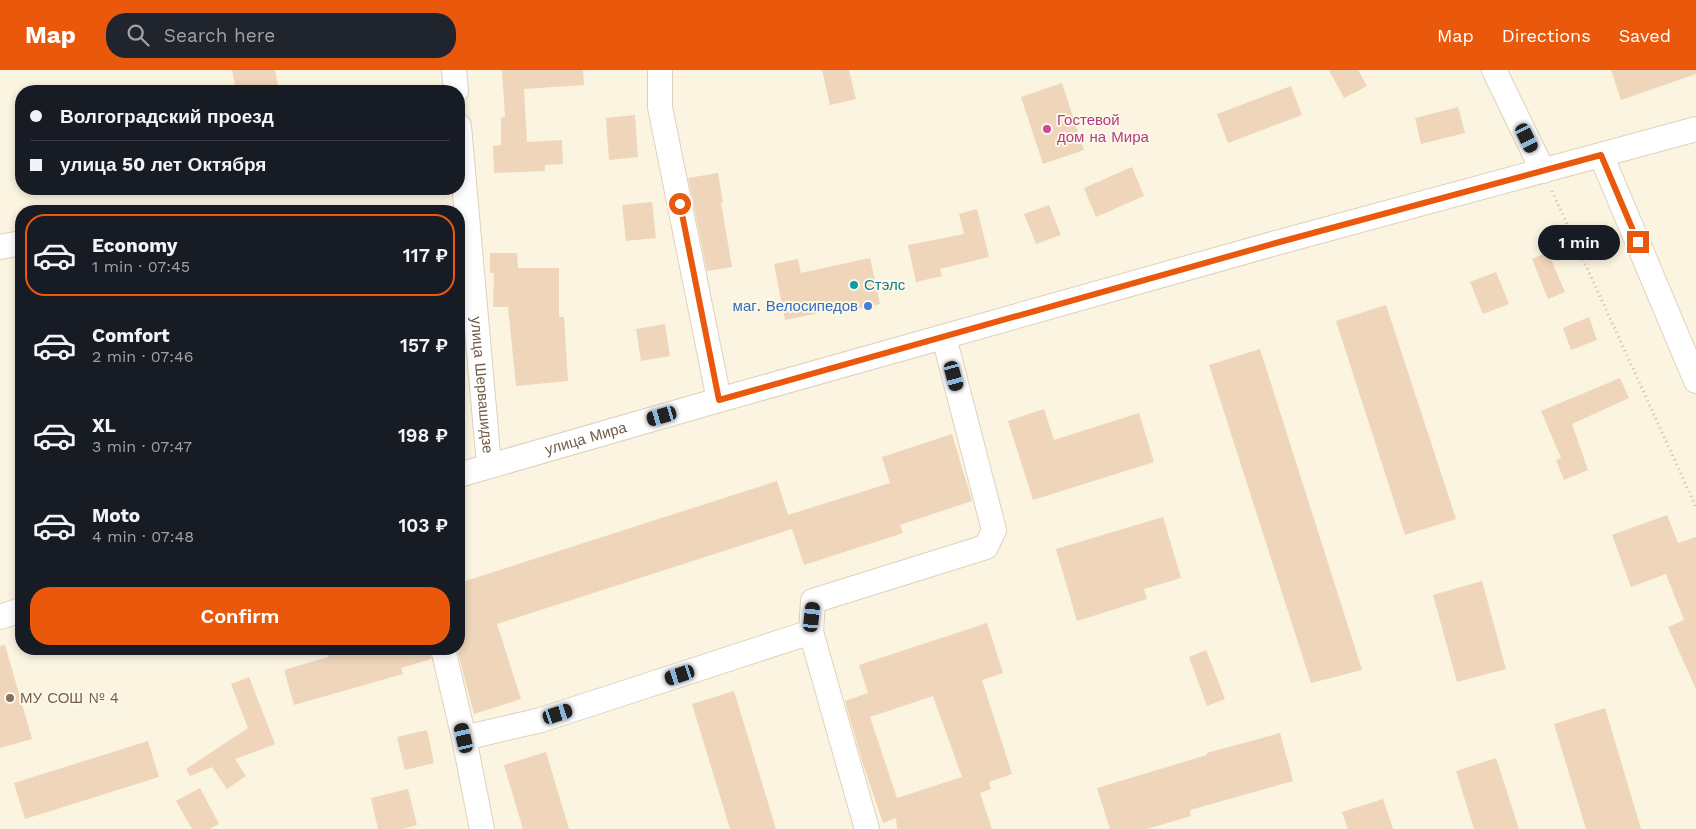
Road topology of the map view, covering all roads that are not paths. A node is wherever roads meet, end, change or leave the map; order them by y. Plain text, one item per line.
1 (454, 70) edge
2 (660, 70) edge
3 (1494, 70) edge
4 (455, 85) edge
5 (1696, 129) edge
6 (1601, 155) junction
7 (1543, 171) junction
8 (465, 194) edge
9 (15, 244) edge
10 (0, 247) edge
11 (944, 337) junction
12 (1696, 381) edge
13 (719, 400) junction
14 (489, 465) junction
15 (465, 473) edge
16 (15, 612) edge
17 (0, 617) edge
18 (811, 632) junction
19 (444, 655) edge
20 (464, 738) junction
21 (482, 829) edge
22 (867, 829) edge

1 - 4 street
2 - 13 street
3 - 7 street
5 - 6 street, улица Мира
6 - 7 street, улица Мира
6 - 12 street
7 - 11 street, улица Мира
8 - 14 street, улица Шервашидзе
9 - 10 street
11 - 13 street, улица Мира
11 - 18 street
13 - 14 street, улица Мира
14 - 15 street, улица Мира
16 - 17 street
18 - 20 street
18 - 22 street
19 - 20 street
20 - 21 street

